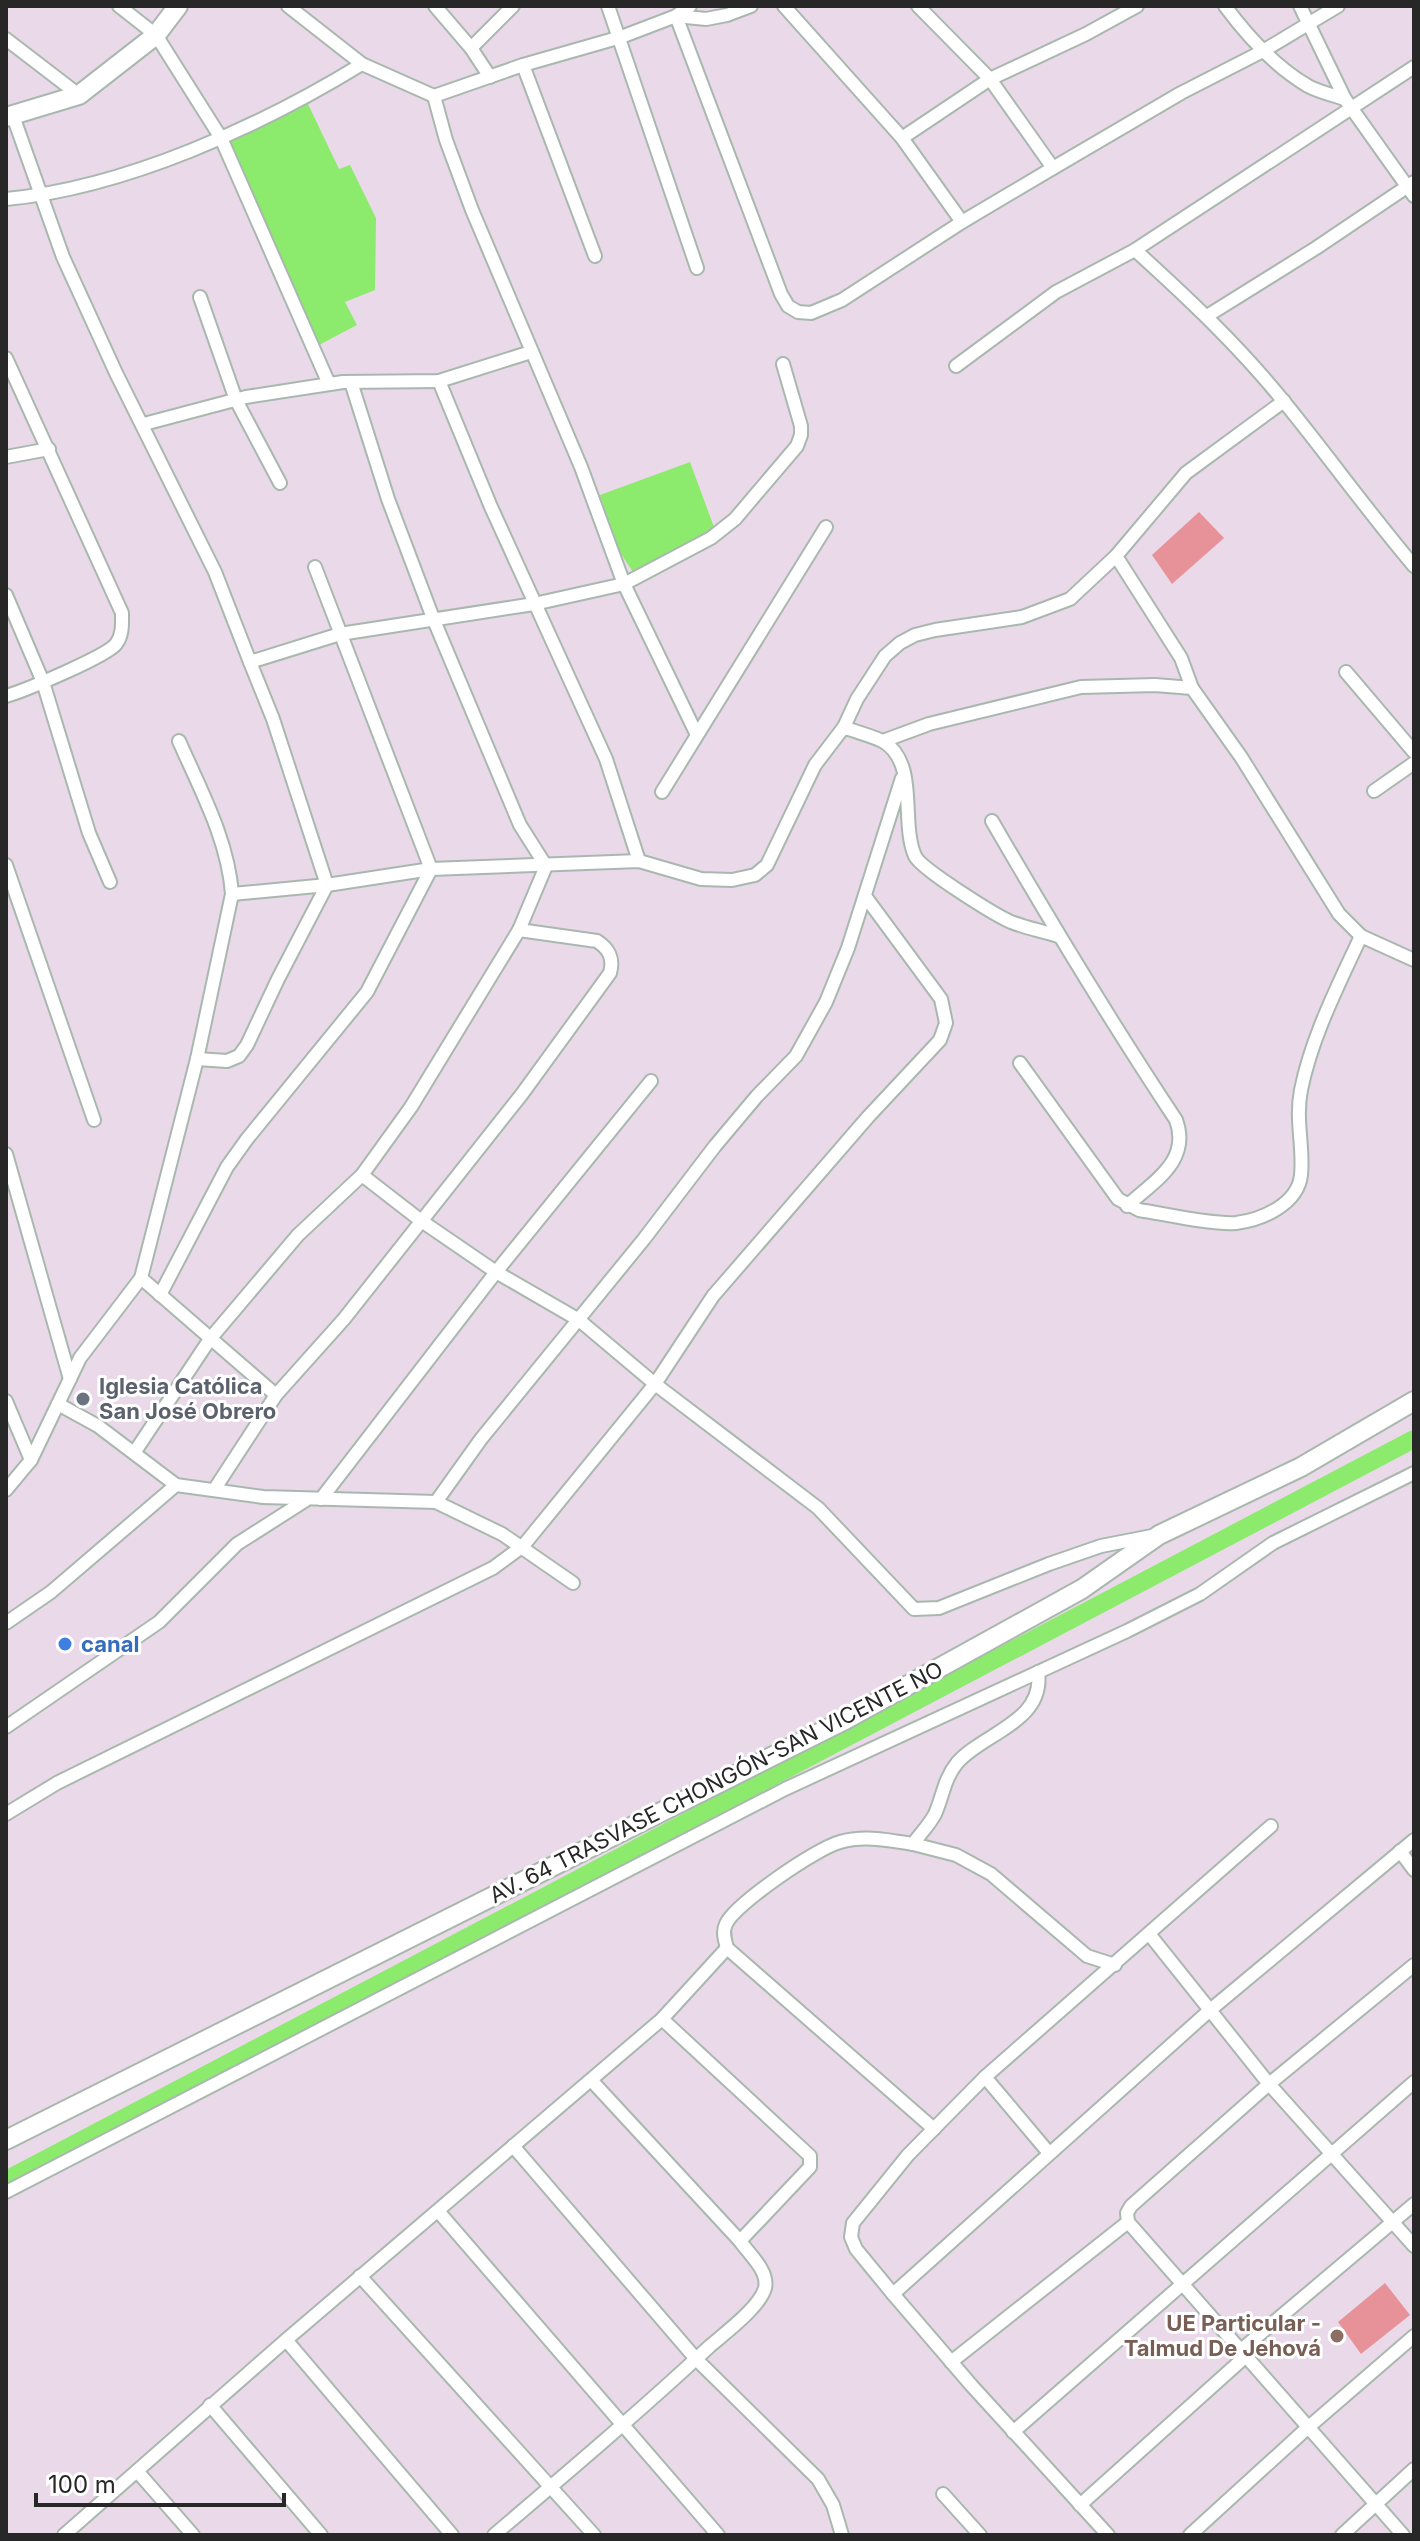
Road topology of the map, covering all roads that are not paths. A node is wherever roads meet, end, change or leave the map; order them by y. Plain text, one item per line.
1 (119, 6) edge
2 (178, 6) edge
3 (288, 6) edge
4 (435, 6) edge
5 (513, 6) edge
6 (608, 6) edge
7 (690, 6) edge
8 (751, 6) edge
9 (784, 6) edge
10 (918, 6) edge
11 (1137, 6) edge
12 (1225, 6) edge
13 (1300, 6) edge
14 (1338, 6) edge
15 (676, 16) junction
16 (1309, 22) junction
17 (156, 35) junction
18 (621, 37) junction
19 (6, 39) edge
20 (471, 48) junction
21 (1263, 51) junction
22 (362, 64) junction
23 (523, 65) junction
24 (1414, 67) edge
25 (490, 77) junction
26 (990, 79) junction
27 (79, 95) junction
28 (434, 96) junction
29 (1349, 104) junction
30 (10, 116) edge
31 (221, 138) junction
32 (902, 138) junction
33 (1053, 168) junction
34 (1412, 188) edge
35 (41, 196) junction
36 (6, 199) edge
37 (962, 222) junction
38 (1135, 250) junction
39 (595, 256) dead end
40 (697, 268) dead end
41 (200, 297) dead end
42 (1207, 316) junction
43 (531, 352) junction
44 (6, 358) edge
45 (783, 364) dead end
46 (956, 366) dead end
47 (439, 381) junction
48 (351, 382) junction
49 (329, 384) junction
50 (236, 400) junction
51 (1284, 401) junction
52 (144, 424) junction
53 (49, 449) junction
54 (6, 457) edge
55 (280, 483) dead end
56 (826, 527) dead end
57 (1116, 556) junction
58 (1414, 566) edge
59 (315, 567) dead end
60 (624, 584) junction
61 (6, 595) edge
62 (534, 604) junction
63 (433, 618) junction
64 (340, 634) junction
65 (250, 662) junction
66 (1346, 672) dead end
67 (43, 682) junction
68 (1192, 688) junction
69 (6, 696) edge
70 (844, 727) junction
71 (696, 733) junction
72 (179, 741) dead end
73 (883, 741) junction
74 (1414, 752) edge
75 (1414, 763) edge
76 (905, 768) junction
77 (1374, 791) dead end
78 (662, 792) dead end
79 (992, 821) dead end
80 (639, 861) junction
81 (6, 865) edge
82 (546, 866) junction
83 (431, 869) junction
84 (110, 882) dead end
85 (327, 885) junction
86 (232, 894) junction
87 (865, 896) junction
88 (519, 930) junction
89 (1058, 936) junction
90 (1361, 936) junction
91 (1414, 960) edge
92 (197, 1059) junction
93 (1020, 1063) dead end
94 (651, 1081) dead end
95 (94, 1120) dead end
96 (6, 1154) edge
97 (362, 1175) junction
98 (1127, 1206) junction
99 (420, 1220) junction
100 (496, 1272) junction
101 (141, 1278) junction
102 (160, 1295) junction
103 (579, 1320) junction
104 (210, 1339) junction
105 (70, 1379) junction
106 (655, 1384) junction
107 (276, 1395) junction
108 (6, 1401) edge
109 (1414, 1401) edge
110 (58, 1404) junction
111 (134, 1453) junction
112 (31, 1460) junction
113 (1414, 1473) edge
114 (176, 1485) junction
115 (6, 1490) edge
116 (214, 1490) junction
117 (321, 1499) junction
118 (306, 1500) junction
119 (436, 1502) junction
120 (1159, 1535) junction
121 (523, 1546) junction
122 (573, 1583) dead end
123 (6, 1623) edge
124 (1038, 1672) junction
125 (6, 1727) edge
126 (6, 1814) edge
127 (1271, 1826) dead end
128 (1414, 1840) edge
129 (913, 1844) junction
130 (1400, 1851) junction
131 (1414, 1870) edge
132 (1150, 1935) junction
133 (727, 1948) junction
134 (1115, 1965) junction
135 (1414, 1965) edge
136 (1209, 2011) junction
137 (662, 2019) junction
138 (985, 2077) junction
139 (591, 2080) junction
140 (1414, 2082) edge
141 (1269, 2084) junction
142 (934, 2129) junction
143 (6, 2140) edge
144 (513, 2146) junction
145 (1331, 2152) junction
146 (1049, 2153) junction
147 (6, 2192) edge
148 (1414, 2204) edge
149 (438, 2211) junction
150 (1128, 2222) junction
151 (1393, 2222) junction
152 (740, 2241) junction
153 (1414, 2246) edge
154 (360, 2276) junction
155 (1181, 2286) junction
156 (893, 2294) junction
157 (1414, 2336) edge
158 (286, 2340) junction
159 (1244, 2353) junction
160 (696, 2359) junction
161 (951, 2362) junction
162 (210, 2405) junction
163 (622, 2425) junction
164 (1307, 2428) junction
165 (1013, 2432) junction
166 (1414, 2469) edge
167 (137, 2471) junction
168 (552, 2486) junction
169 (943, 2494) dead end
170 (1375, 2504) junction
171 (1080, 2505) junction
172 (64, 2535) edge
173 (193, 2535) edge
174 (321, 2535) edge
175 (452, 2535) edge
176 (494, 2535) edge
177 (594, 2535) edge
178 (718, 2535) edge
179 (842, 2535) edge
180 (980, 2535) edge
181 (1108, 2535) edge
182 (1190, 2535) edge
183 (1342, 2535) edge
184 (1403, 2535) edge

1 - 17 street
2 - 17 street
3 - 22 street
4 - 20 street
5 - 20 street
6 - 18 street
7 - 15 street
8 - 15 street
9 - 32 street
10 - 26 street
11 - 26 street
12 - 21 street
13 - 16 street
14 - 16 street
15 - 18 street
15 - 37 street
16 - 21 street
16 - 29 street
17 - 27 street
17 - 31 street
18 - 23 street
18 - 40 street
19 - 27 street
20 - 25 street
21 - 29 street
21 - 33 street
22 - 28 street
22 - 31 street
23 - 25 street
23 - 39 street
24 - 29 street
25 - 28 street
26 - 32 street
26 - 33 street
27 - 30 street
28 - 43 street
29 - 34 street
29 - 38 street
30 - 35 street
31 - 35 street
31 - 49 street
32 - 37 street
33 - 37 street
34 - 42 street
35 - 36 street
35 - 52 street
38 - 42 street
38 - 46 street
41 - 50 street
42 - 51 street
43 - 47 street
43 - 60 street
44 - 53 street
45 - 60 street
47 - 48 street
47 - 62 street
48 - 49 street
48 - 63 street
49 - 50 street
50 - 52 street
50 - 55 street
51 - 57 street
51 - 58 street
52 - 65 street
53 - 54 street
53 - 67 street
56 - 71 street
57 - 68 street
57 - 70 street
59 - 64 street
60 - 62 street
60 - 71 street
61 - 67 street
62 - 63 street
62 - 80 street
63 - 64 street
63 - 82 street
64 - 65 street
64 - 83 street
65 - 85 street
66 - 74 street
67 - 69 street
67 - 84 street
68 - 73 street
68 - 90 street
70 - 73 street
70 - 80 street
71 - 78 street
72 - 86 street
73 - 76 street
75 - 77 street
76 - 87 street
76 - 89 street
79 - 89 street
80 - 82 street
81 - 95 street
82 - 83 street
82 - 88 street
83 - 85 street
83 - 102 street
85 - 86 street
85 - 92 street
86 - 92 street
87 - 103 street
87 - 106 street
88 - 97 street
88 - 99 street
89 - 98 street
90 - 91 street
90 - 98 street
92 - 101 street
93 - 98 street
94 - 100 street
96 - 105 street
97 - 99 street
97 - 104 street
99 - 100 street
99 - 107 street
100 - 103 street
100 - 117 street
101 - 102 street
101 - 105 street
102 - 104 street
103 - 106 street
103 - 119 street
104 - 107 street
104 - 111 street
105 - 110 street
106 - 120 street
106 - 121 street
107 - 116 street
108 - 112 street
109 - 120 street, AV. 64 TRASVASE CHONGÓN-SAN VICENTE NO
110 - 111 street
110 - 112 street
111 - 114 street
112 - 115 street
113 - 124 street
114 - 116 street
114 - 123 street
116 - 118 street
117 - 118 street
117 - 119 street
118 - 125 street
119 - 121 street
120 - 143 street, AV. 64 TRASVASE CHONGÓN-SAN VICENTE NO
121 - 122 street
121 - 126 street
124 - 129 street
124 - 147 street
127 - 132 street
128 - 130 street
129 - 133 street
129 - 134 street
130 - 131 street
130 - 136 street
132 - 134 street
132 - 136 street
133 - 137 street
133 - 142 street
134 - 138 street
135 - 141 street
136 - 141 street
136 - 146 street
137 - 139 street
137 - 152 street
138 - 142 street
138 - 146 street
139 - 144 street
139 - 152 street
140 - 145 street
141 - 145 street
141 - 150 street
142 - 156 street
144 - 149 street
144 - 160 street
145 - 151 street
145 - 155 street
146 - 156 street
148 - 151 street
149 - 154 street
149 - 163 street
150 - 155 street
150 - 161 street
151 - 153 street
151 - 159 street
152 - 160 street
154 - 158 street
154 - 168 street
155 - 159 street
155 - 165 street
156 - 161 street
157 - 164 street
158 - 162 street
158 - 175 street
159 - 164 street
159 - 171 street
160 - 163 street
160 - 179 street
161 - 165 street
162 - 167 street
162 - 174 street
163 - 168 street
163 - 178 street
164 - 170 street
164 - 182 street
165 - 171 street
166 - 170 street
167 - 172 street
167 - 173 street
168 - 176 street
168 - 177 street
169 - 180 street
170 - 183 street
170 - 184 street
171 - 181 street

